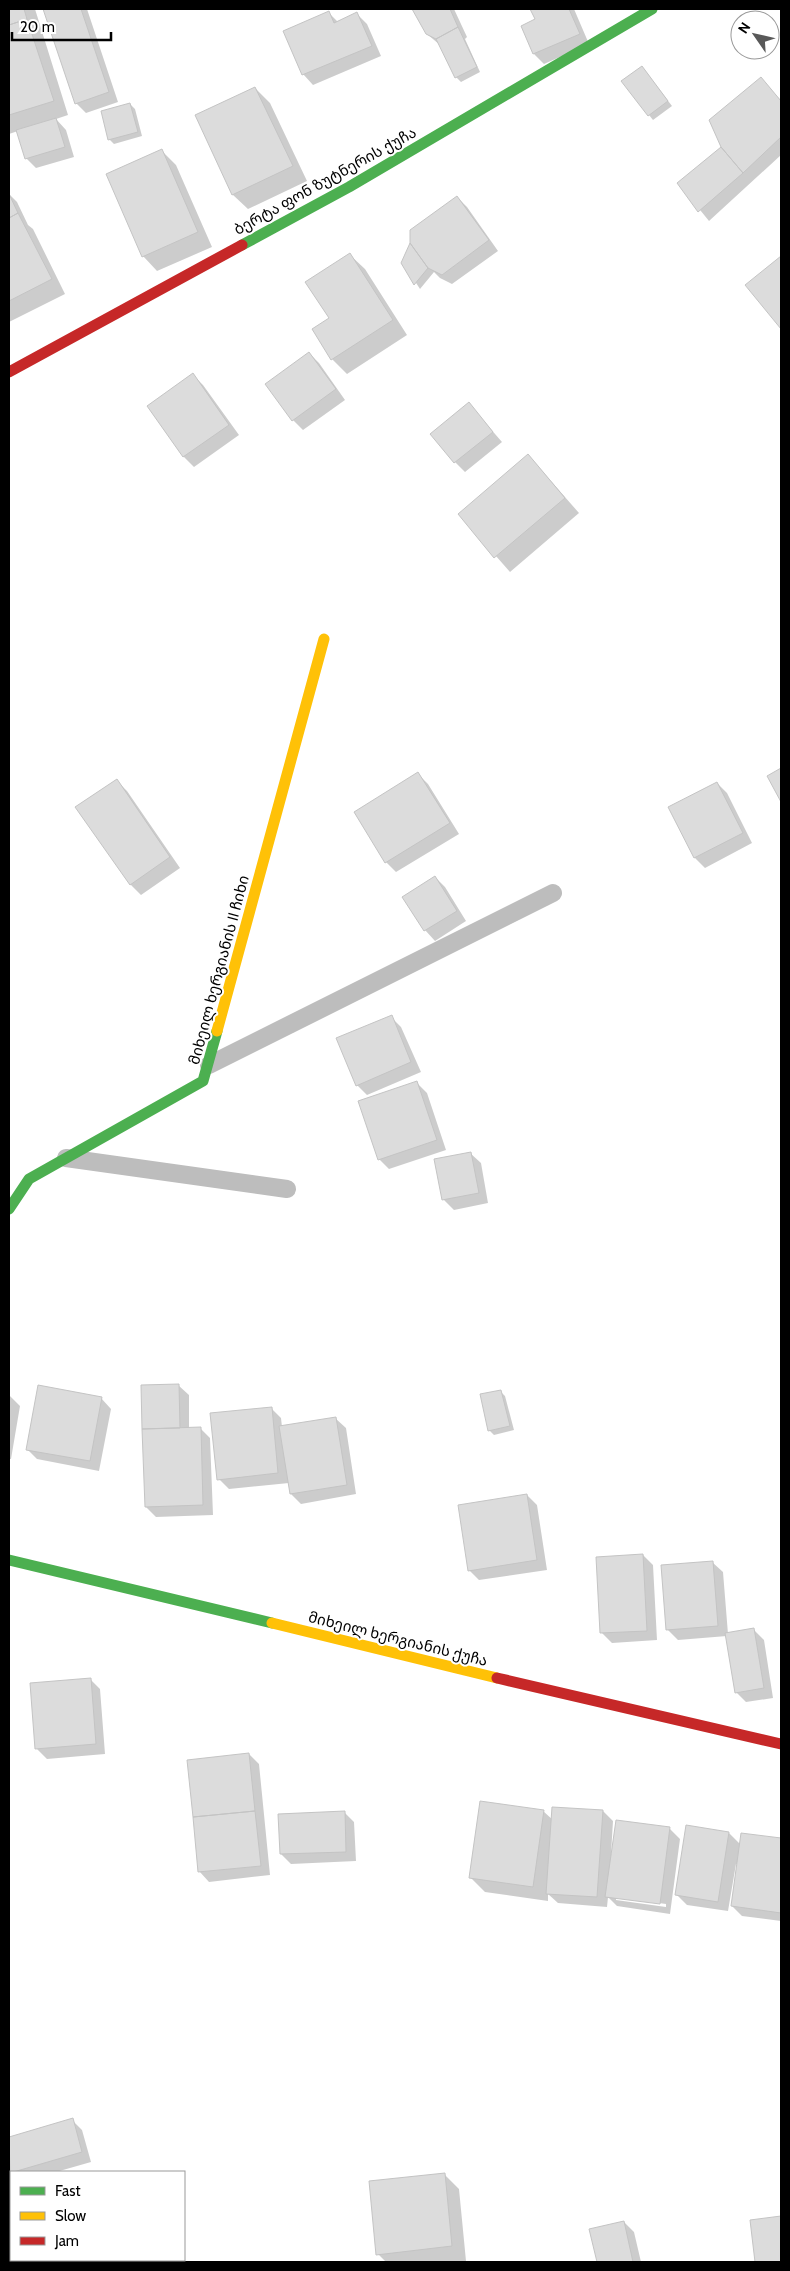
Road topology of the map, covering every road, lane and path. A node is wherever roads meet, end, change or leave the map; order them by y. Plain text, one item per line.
1 (652, 9) edge
2 (9, 372) edge
3 (324, 639) dead end
4 (553, 893) dead end
5 (209, 1065) junction
6 (66, 1158) junction
7 (287, 1189) dead end
8 (9, 1209) edge
9 (9, 1560) edge
10 (781, 1744) edge

1 - 2 street, ბერტა ფონ ზუტნერის ქუჩა
3 - 5 street, მიხეილ ხერგიანის II ჩიხი
4 - 5 lane
5 - 6 street, მიხეილ ხერგიანის II ჩიხი
6 - 7 lane
6 - 8 street, მიხეილ ხერგიანის II ჩიხი
9 - 10 street, მიხეილ ხერგიანის ქუჩა

